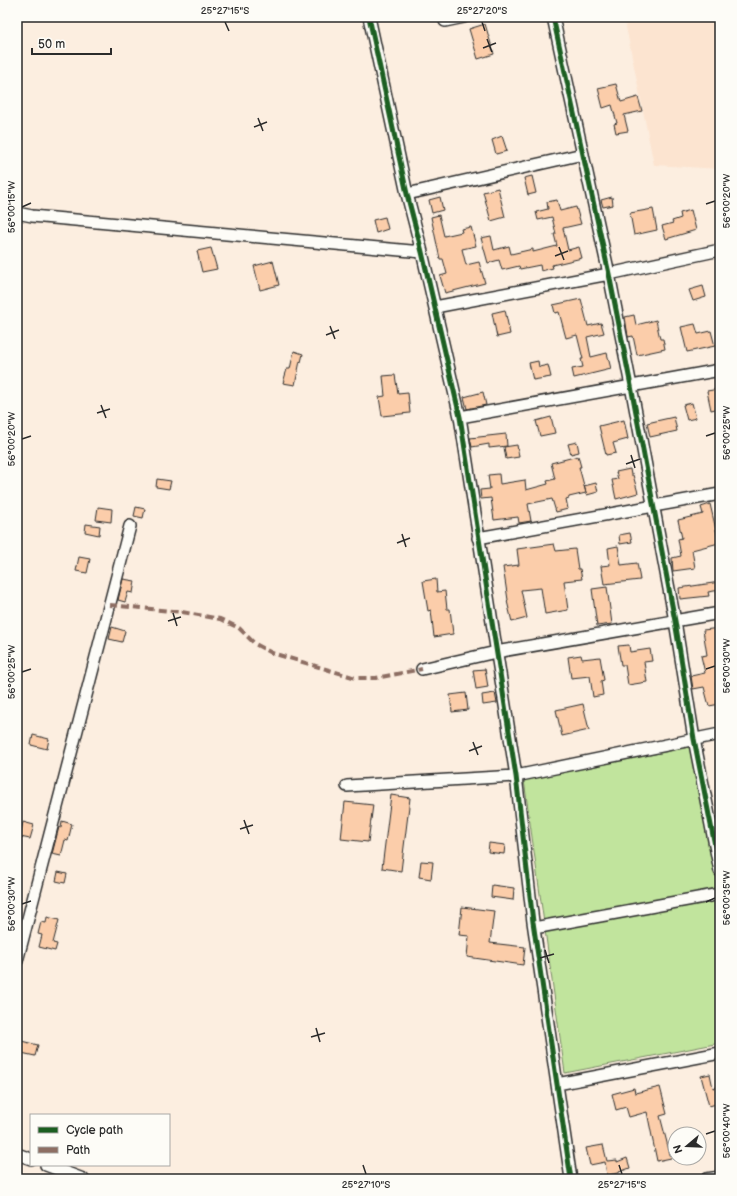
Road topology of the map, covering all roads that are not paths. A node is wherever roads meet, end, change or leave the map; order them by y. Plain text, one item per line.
1 (369, 17) edge
2 (464, 17) edge
3 (553, 17) edge
4 (445, 21) dead end
5 (583, 154) junction
6 (407, 194) junction
7 (17, 213) edge
8 (720, 250) edge
9 (422, 252) junction
10 (609, 274) junction
11 (435, 307) junction
12 (720, 370) edge
13 (631, 386) junction
14 (460, 417) junction
15 (720, 494) edge
16 (654, 507) junction
17 (130, 526) dead end
18 (478, 538) junction
19 (720, 613) edge
20 (675, 621) junction
21 (496, 652) junction
22 (422, 669) dead end
23 (720, 734) edge
24 (694, 739) junction
25 (516, 776) junction
26 (347, 786) dead end
27 (720, 871) edge
28 (720, 894) edge
29 (534, 928) junction
30 (17, 961) edge
31 (720, 1053) edge
32 (557, 1084) junction
33 (17, 1154) edge
34 (30, 1159) edge
35 (49, 1166) edge
36 (720, 1177) edge
37 (83, 1179) edge
38 (571, 1179) edge
39 (707, 1179) edge

1 - 6 street
2 - 4 street
3 - 5 street
5 - 6 street
5 - 10 street
6 - 9 street
7 - 9 street
8 - 10 street
9 - 11 street
10 - 11 street
10 - 13 street
11 - 14 street
12 - 13 street
13 - 14 street
13 - 16 street
14 - 18 street
15 - 16 street
16 - 18 street
16 - 20 street
17 - 30 street
18 - 21 street
19 - 20 street
20 - 21 street
20 - 24 street
21 - 22 street
21 - 25 street
23 - 24 street
24 - 25 street
24 - 27 street
25 - 26 street
25 - 29 street
28 - 29 street
29 - 32 street
31 - 32 street
32 - 38 street
33 - 34 street
35 - 37 street
36 - 39 street

